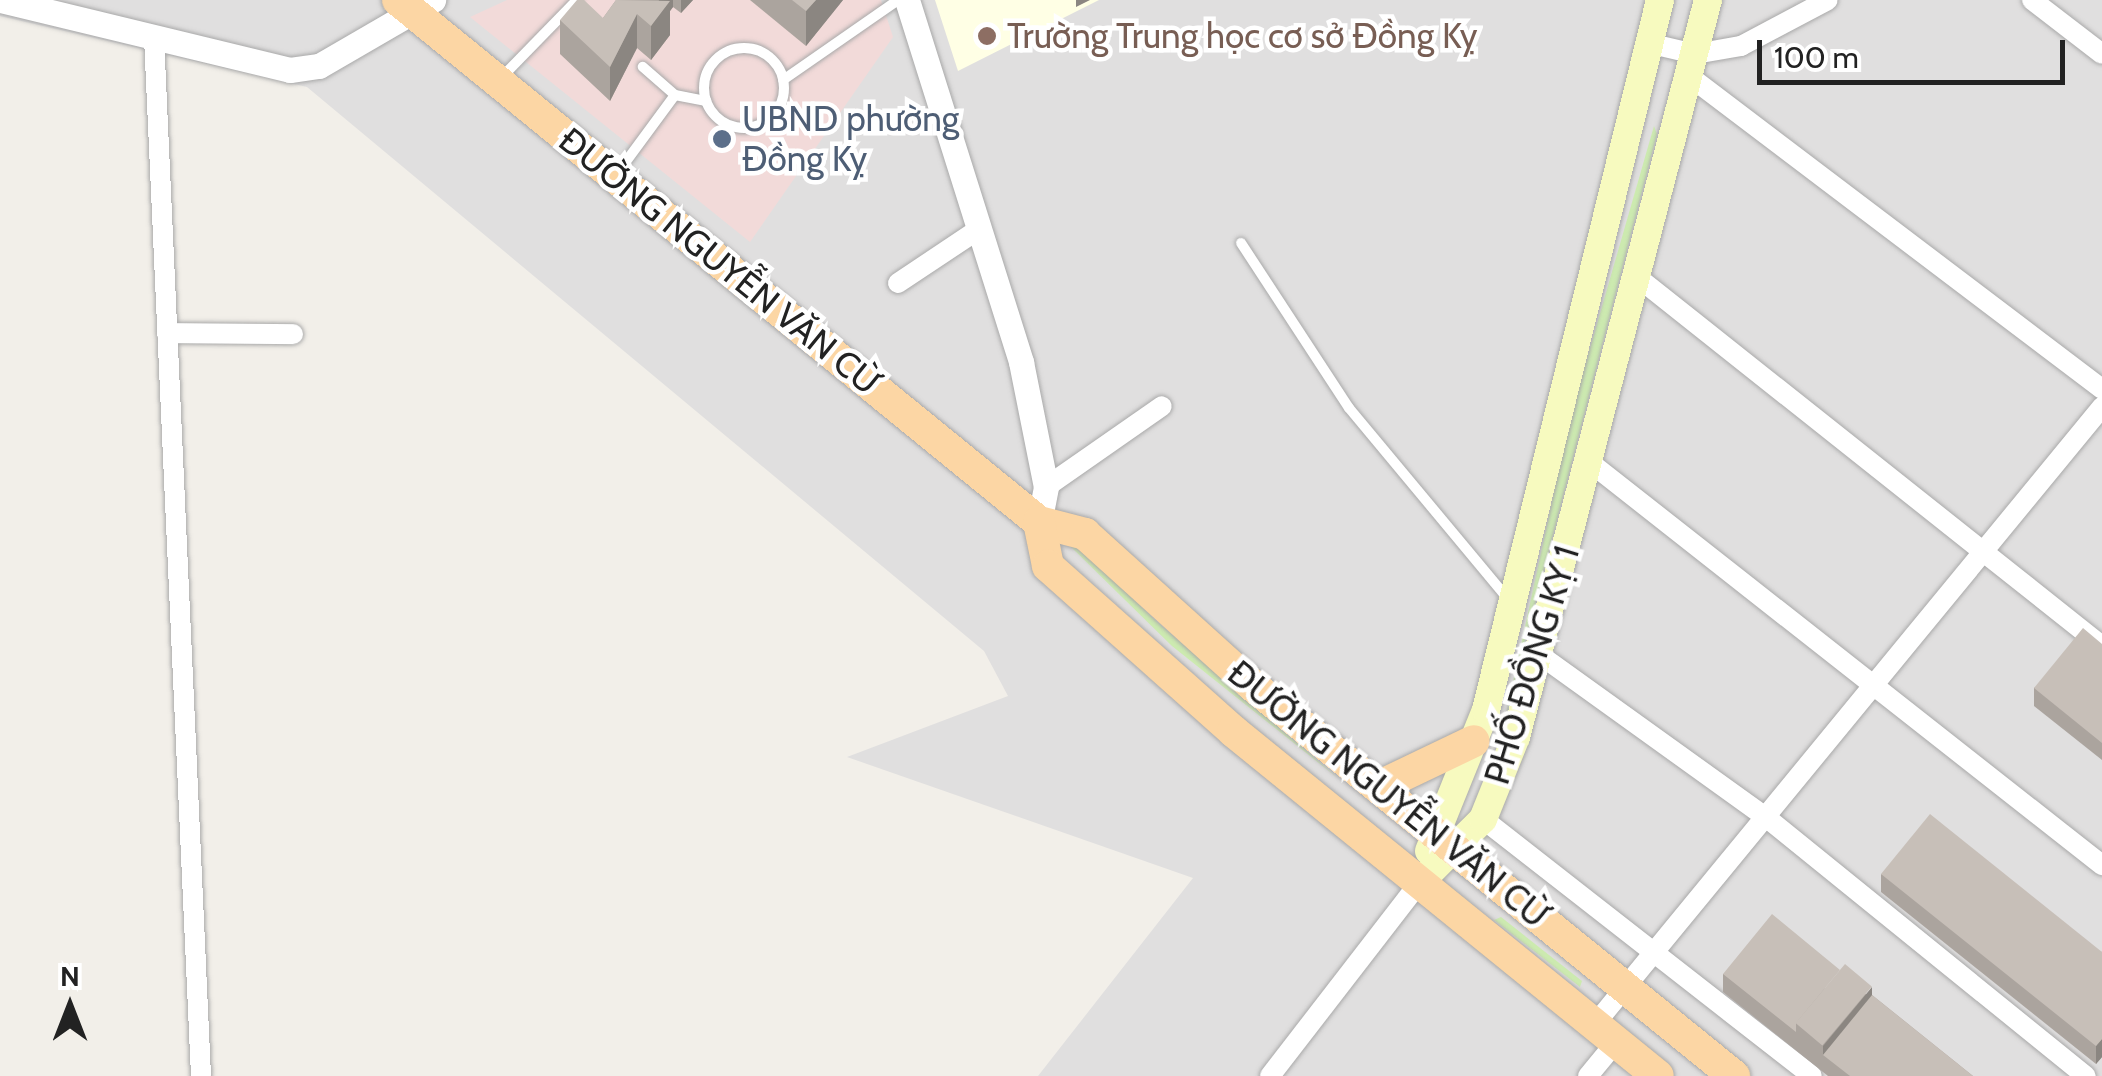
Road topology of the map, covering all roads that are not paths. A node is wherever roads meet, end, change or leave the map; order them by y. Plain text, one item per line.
1 (1, 0) edge
2 (577, 0) edge
3 (898, 0) edge
4 (907, 0) edge
5 (1660, 0) edge
6 (1708, 0) edge
7 (1828, 0) edge
8 (2032, 0) edge
9 (414, 3) edge
10 (40, 5) edge
11 (154, 37) junction
12 (1648, 43) junction
13 (2102, 54) edge
14 (1692, 65) junction
15 (643, 68) dead end
16 (783, 80) junction
17 (499, 81) junction
18 (674, 96) junction
19 (706, 101) junction
20 (616, 176) junction
21 (976, 231) junction
22 (1241, 243) dead end
23 (1636, 276) junction
24 (898, 283) dead end
25 (168, 333) junction
26 (293, 334) dead end
27 (2102, 389) edge
28 (1162, 406) dead end
29 (2102, 407) edge
30 (1592, 464) junction
31 (1046, 487) junction
32 (1040, 522) junction
33 (1984, 552) junction
34 (1511, 602) junction
35 (2102, 646) edge
36 (1540, 655) junction
37 (1878, 681) junction
38 (1474, 741) junction
39 (1378, 787) junction
40 (1767, 818) junction
41 (1483, 819) junction
42 (1447, 841) junction
43 (2102, 864) edge
44 (1420, 882) junction
45 (1658, 952) junction
46 (1626, 990) junction
47 (1606, 1033) junction
48 (202, 1076) edge
49 (1270, 1076) edge
50 (1588, 1076) edge
51 (1658, 1076) edge
52 (1734, 1076) edge
53 (1812, 1076) edge
54 (2086, 1076) edge

1 - 10 street
2 - 17 lane
3 - 16 lane
4 - 21 street
5 - 12 main road, PHỐ ĐỒNG KỴ 1
6 - 14 main road, PHỐ ĐỒNG KỴ 1
7 - 14 street
8 - 13 street
9 - 11 street
9 - 17 main road, ĐƯỜNG NGUYỄN VĂN CỪ
10 - 11 street
11 - 25 street
12 - 14 street
12 - 34 main road, PHỐ ĐỒNG KỴ 1
14 - 23 main road, PHỐ ĐỒNG KỴ 1
14 - 27 street
15 - 18 lane
16 - 19 lane
16 - 19 lane
17 - 20 main road, ĐƯỜNG NGUYỄN VĂN CỪ
18 - 19 lane
18 - 20 lane
20 - 32 main road, ĐƯỜNG NGUYỄN VĂN CỪ
21 - 24 street
21 - 31 street
22 - 34 lane
23 - 30 main road, PHỐ ĐỒNG KỴ 1
23 - 33 street
25 - 26 street
25 - 48 street
28 - 31 street
29 - 33 street
30 - 36 main road, PHỐ ĐỒNG KỴ 1
30 - 37 street
31 - 32 street
32 - 39 main road, ĐƯỜNG NGUYỄN VĂN CỪ
32 - 44 main road, ĐƯỜNG NGUYỄN VĂN CỪ
33 - 35 street
33 - 37 street
34 - 38 main road, PHỐ ĐỒNG KỴ 1
36 - 40 street
36 - 41 main road, PHỐ ĐỒNG KỴ 1
37 - 40 street
37 - 43 street
38 - 39 main road
38 - 42 main road, PHỐ ĐỒNG KỴ 1
39 - 42 main road, ĐƯỜNG NGUYỄN VĂN CỪ
40 - 45 street
40 - 54 street
41 - 42 main road, PHỐ ĐỒNG KỴ 1
41 - 45 street
42 - 44 main road, PHỐ ĐỒNG KỴ 1
42 - 46 main road, ĐƯỜNG NGUYỄN VĂN CỪ
44 - 47 main road, ĐƯỜNG NGUYỄN VĂN CỪ
44 - 49 street
45 - 46 street
45 - 53 street
46 - 47 street
46 - 52 main road, ĐƯỜNG NGUYỄN VĂN CỪ
47 - 50 street
47 - 51 main road, ĐƯỜNG NGUYỄN VĂN CỪ

